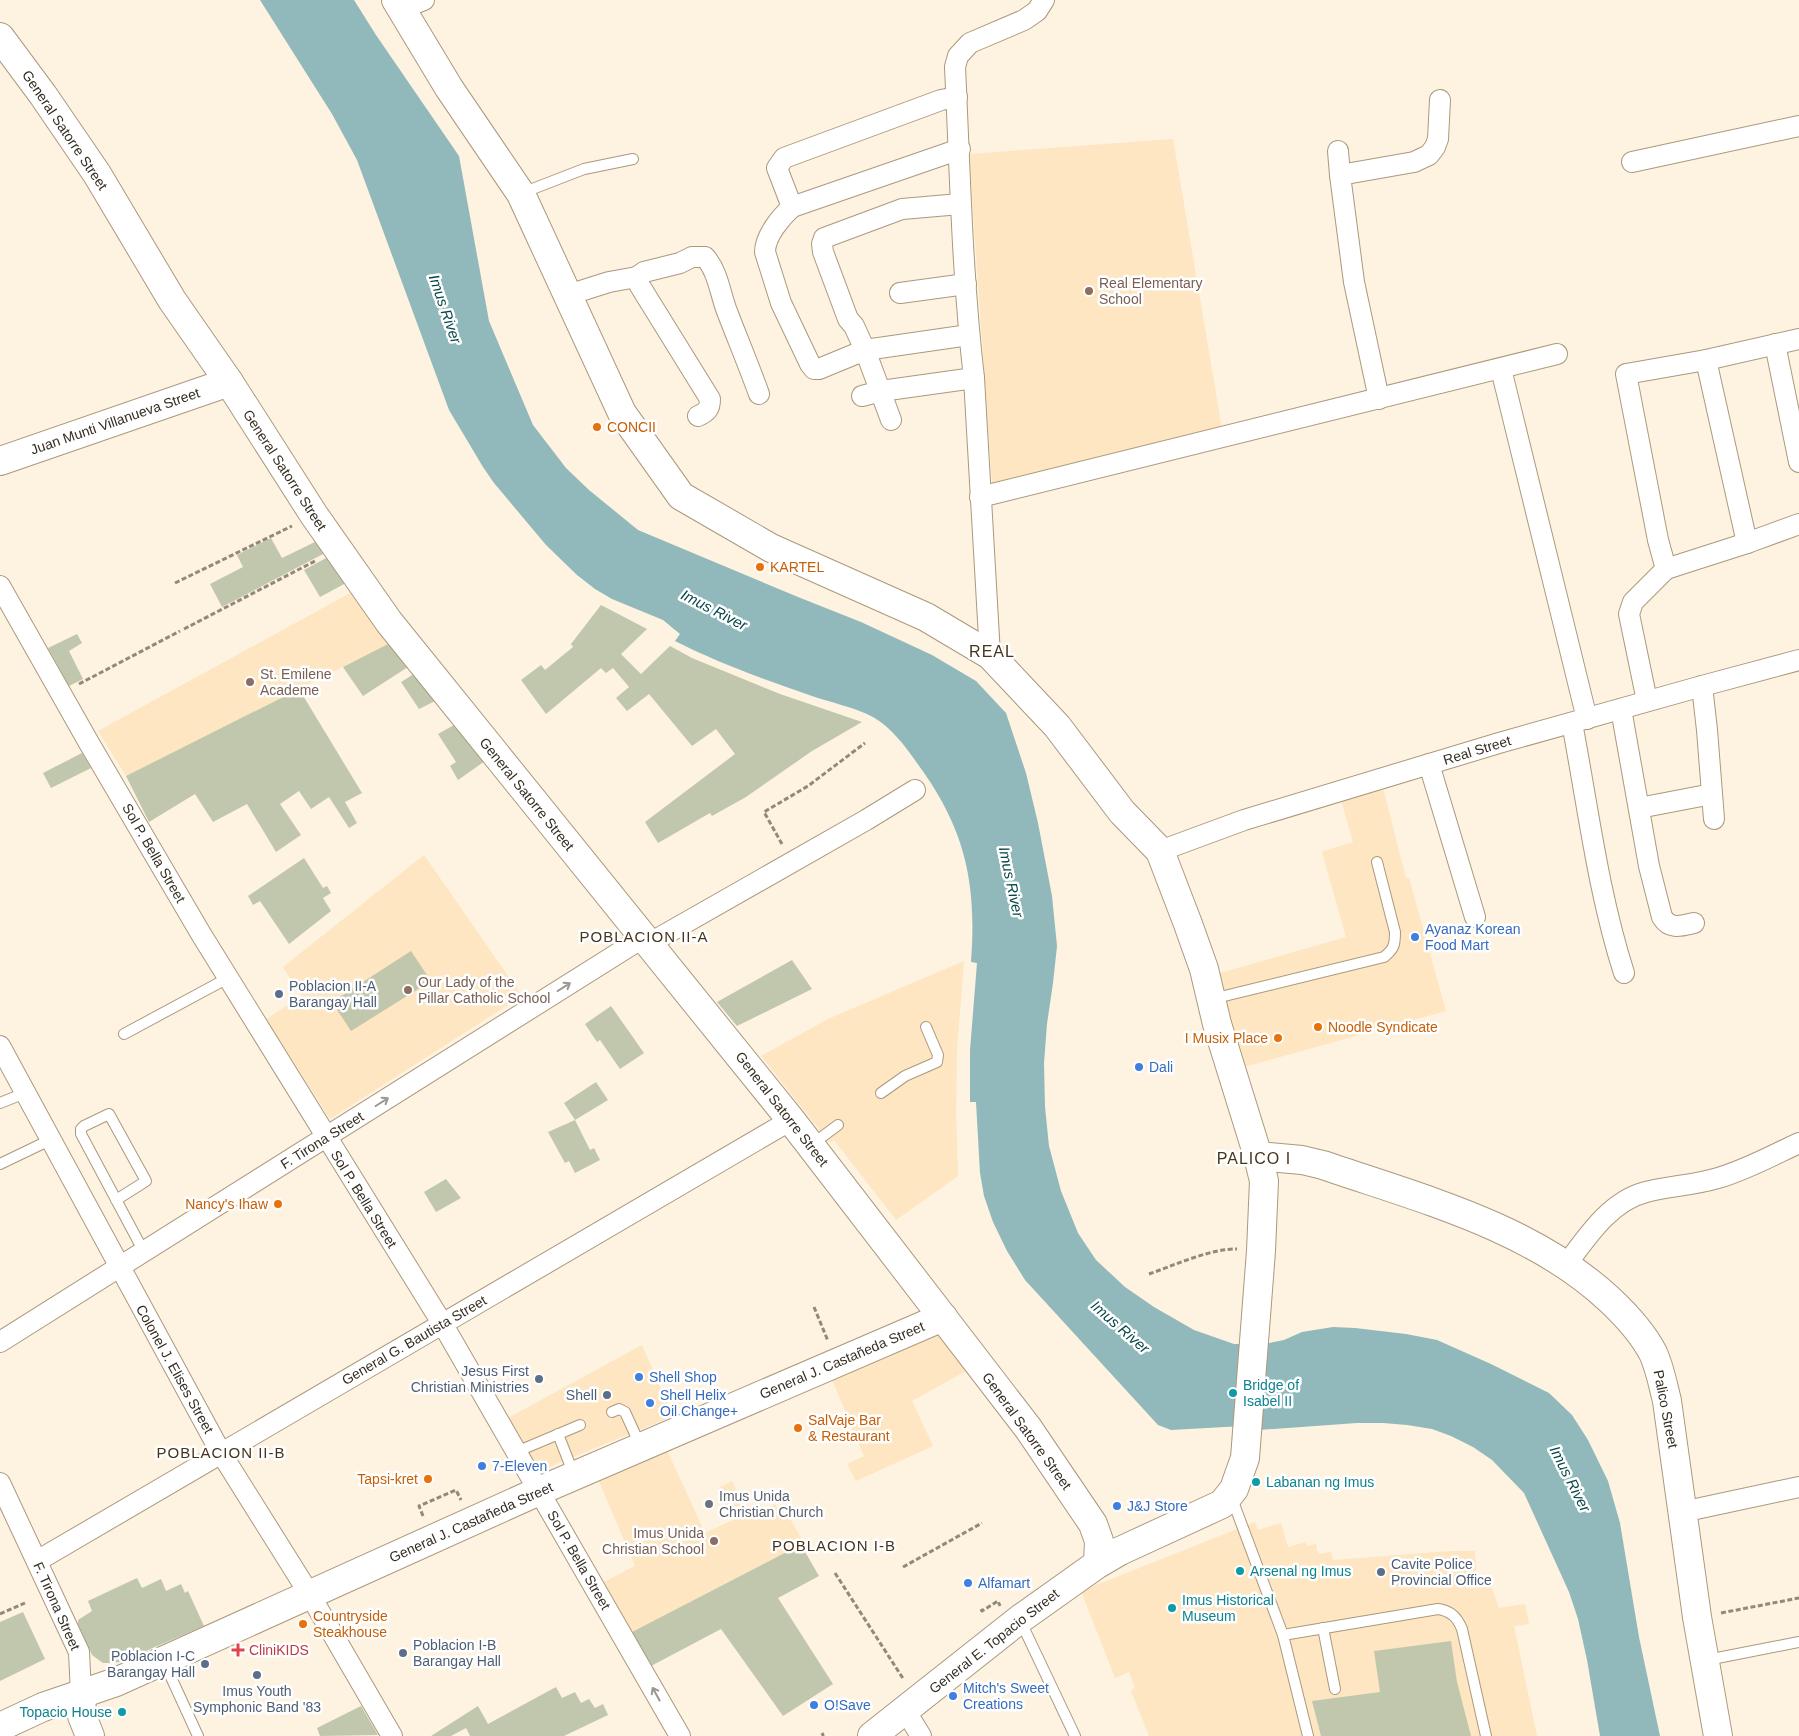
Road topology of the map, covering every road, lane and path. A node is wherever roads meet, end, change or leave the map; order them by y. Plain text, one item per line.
1 (1044, 0) edge
2 (407, 3) edge
3 (0, 37) edge
4 (957, 97) junction
5 (1440, 100) dead end
6 (1799, 126) edge
7 (960, 149) junction
8 (1338, 151) dead end
9 (633, 159) dead end
10 (1632, 162) dead end
11 (1340, 175) junction
12 (521, 194) junction
13 (960, 204) junction
14 (792, 207) junction
15 (637, 277) junction
16 (966, 284) junction
17 (900, 293) dead end
18 (568, 295) junction
19 (969, 335) junction
20 (1799, 339) edge
21 (1775, 344) junction
22 (865, 350) junction
23 (1557, 354) dead end
24 (1706, 360) junction
25 (1502, 369) junction
26 (974, 378) junction
27 (229, 382) junction
28 (872, 393) junction
29 (759, 394) dead end
30 (1379, 399) junction
31 (698, 416) dead end
32 (891, 420) dead end
33 (0, 460) edge
34 (1799, 462) edge
35 (980, 497) junction
36 (314, 515) junction
37 (1799, 524) edge
38 (1747, 544) junction
39 (337, 549) junction
40 (1666, 569) junction
41 (175, 583) dead end
42 (0, 586) edge
43 (184, 629) dead end
44 (180, 631) dead end
45 (990, 655) junction
46 (1799, 660) edge
47 (1702, 686) junction
48 (61, 694) junction
49 (1647, 701) junction
50 (1621, 709) junction
51 (1579, 721) junction
52 (865, 743) dead end
53 (1430, 764) junction
54 (915, 790) dead end
55 (1712, 794) junction
56 (1639, 808) junction
57 (1714, 819) dead end
58 (1160, 850) junction
59 (793, 861) junction
60 (1377, 862) dead end
61 (1475, 917) dead end
62 (1694, 923) dead end
63 (647, 940) junction
64 (1624, 973) dead end
65 (228, 978) junction
66 (1211, 999) junction
67 (926, 1027) dead end
68 (124, 1034) dead end
69 (0, 1046) edge
70 (25, 1094) junction
71 (881, 1094) dead end
72 (0, 1104) edge
73 (791, 1120) junction
74 (838, 1125) dead end
75 (326, 1137) junction
76 (50, 1140) junction
77 (1799, 1143) edge
78 (810, 1145) junction
79 (1258, 1156) junction
80 (0, 1164) edge
81 (116, 1200) junction
82 (1261, 1251) junction
83 (144, 1252) junction
84 (1566, 1266) junction
85 (120, 1268) junction
86 (1149, 1274) dead end
87 (814, 1308) dead end
88 (943, 1317) junction
89 (442, 1323) junction
90 (0, 1342) edge
91 (837, 1362) junction
92 (612, 1412) dead end
93 (580, 1425) dead end
94 (558, 1434) junction
95 (640, 1447) junction
96 (516, 1452) junction
97 (221, 1453) junction
98 (575, 1476) junction
99 (0, 1483) edge
100 (1799, 1488) edge
101 (538, 1491) junction
102 (446, 1494) dead end
103 (1230, 1494) junction
104 (1682, 1512) junction
105 (982, 1522) dead end
106 (426, 1523) dead end
107 (1093, 1524) junction
108 (1149, 1537) junction
109 (1109, 1557) junction
110 (37, 1560) junction
111 (903, 1567) dead end
112 (834, 1573) dead end
113 (310, 1595) junction
114 (1799, 1598) edge
115 (998, 1602) dead end
116 (25, 1603) dead end
117 (981, 1609) dead end
118 (0, 1614) edge
119 (1718, 1614) dead end
120 (1020, 1619) junction
121 (1323, 1628) junction
122 (1283, 1635) junction
123 (1799, 1642) edge
124 (164, 1660) junction
125 (1704, 1660) junction
126 (903, 1679) dead end
127 (1334, 1689) dead end
128 (81, 1694) junction
129 (905, 1710) junction
130 (0, 1727) edge
131 (90, 1736) edge
132 (198, 1736) edge
133 (392, 1736) edge
134 (680, 1736) edge
135 (872, 1736) edge
136 (921, 1736) edge
137 (1075, 1736) edge
138 (1308, 1736) edge
139 (1486, 1736) edge
140 (1718, 1736) edge

1 - 4 street
2 - 12 street
3 - 27 street, General Satorre Street
4 - 7 street
4 - 14 street
5 - 11 street
6 - 10 street
7 - 13 street
7 - 14 street
8 - 11 street
9 - 12 lane
11 - 30 street
12 - 18 street
13 - 16 street
13 - 22 street
14 - 22 street
15 - 18 street
15 - 29 street
15 - 31 street
16 - 17 street
16 - 19 street
18 - 45 street
19 - 22 street
19 - 26 street
20 - 21 street
21 - 24 street
21 - 34 street
22 - 28 street
23 - 25 street
24 - 38 street
24 - 40 street
25 - 30 street
25 - 51 street
26 - 28 street
26 - 35 street
27 - 33 street, Juan Munti Villanueva Street
27 - 36 street, General Satorre Street
28 - 32 street
30 - 35 street
35 - 45 street
36 - 39 street, General Satorre Street
36 - 41 path
37 - 38 street
38 - 40 street
39 - 43 path
39 - 63 street, General Satorre Street
40 - 49 street
42 - 48 street, Sol P. Bella Street
44 - 48 path
45 - 58 street
46 - 47 street, Real Street
47 - 49 street, Real Street
47 - 55 street
48 - 65 street, Sol P. Bella Street
49 - 50 street, Real Street
50 - 51 street, Real Street
50 - 56 street
51 - 53 street, Real Street
51 - 64 street
52 - 59 path
53 - 58 street, Real Street
53 - 61 street
54 - 59 street, F. Tirona Street
55 - 56 street
55 - 57 street
56 - 62 street
58 - 66 street
59 - 63 street, F. Tirona Street
60 - 66 lane
63 - 73 street, General Satorre Street
75 -> 63 street, F. Tirona Street
65 - 68 lane
65 - 75 street, Sol P. Bella Street
66 - 79 street
67 - 71 lane
69 - 70 street, Colonel J. Elises Street
70 - 72 lane
70 - 76 street, Colonel J. Elises Street
73 - 78 street, General Satorre Street
73 - 89 street, General G. Bautista Street
74 - 78 lane
75 - 83 street, F. Tirona Street
75 - 89 street, Sol P. Bella Street
76 - 80 lane
76 - 85 street, Colonel J. Elises Street
77 - 84 street
78 - 88 street, General Satorre Street
79 - 82 street
79 - 84 street, Palico Street
81 - 81 lane
81 - 83 lane
82 - 86 path
82 - 103 street
83 - 85 street, F. Tirona Street
84 - 104 street, Palico Street
85 - 90 street, F. Tirona Street
85 - 97 street, Colonel J. Elises Street
87 - 91 path
88 - 91 street, General J. Castañeda Street
88 - 107 street, General Satorre Street
89 - 96 street, Sol P. Bella Street
89 - 97 street, General G. Bautista Street
91 - 95 street, General J. Castañeda Street
92 - 95 lane
93 - 94 lane
94 - 96 lane
94 - 98 lane
95 - 98 street, General J. Castañeda Street
96 - 101 street, Sol P. Bella Street
97 - 110 street, General G. Bautista Street
97 - 113 street, Colonel J. Elises Street
98 - 101 street, General J. Castañeda Street
99 - 110 street, F. Tirona Street
100 - 104 street
101 - 113 street, General J. Castañeda Street
134 -> 101 street, Sol P. Bella Street
102 - 106 path
103 - 108 street, General E. Topacio Street
103 - 122 lane
104 - 125 street, Palico Street
105 - 111 path
107 - 108 street
107 - 109 street, General Satorre Street
108 - 109 street, General E. Topacio Street
109 - 120 street, General E. Topacio Street
110 - 128 street, F. Tirona Street
112 - 126 path
113 - 124 street, General J. Castañeda Street
113 - 133 street, Colonel J. Elises Street
114 - 119 path
115 - 117 path
116 - 118 path
120 - 129 street, General E. Topacio Street
120 - 137 lane
121 - 122 lane
121 - 127 lane
121 - 139 lane
122 - 138 lane
123 - 125 lane
124 - 128 street, General J. Castañeda Street
124 - 132 lane
125 - 140 street, Palico Street
128 - 130 street, General J. Castañeda Street
128 - 131 street, F. Tirona Street
129 - 135 street, General E. Topacio Street
129 - 136 street

